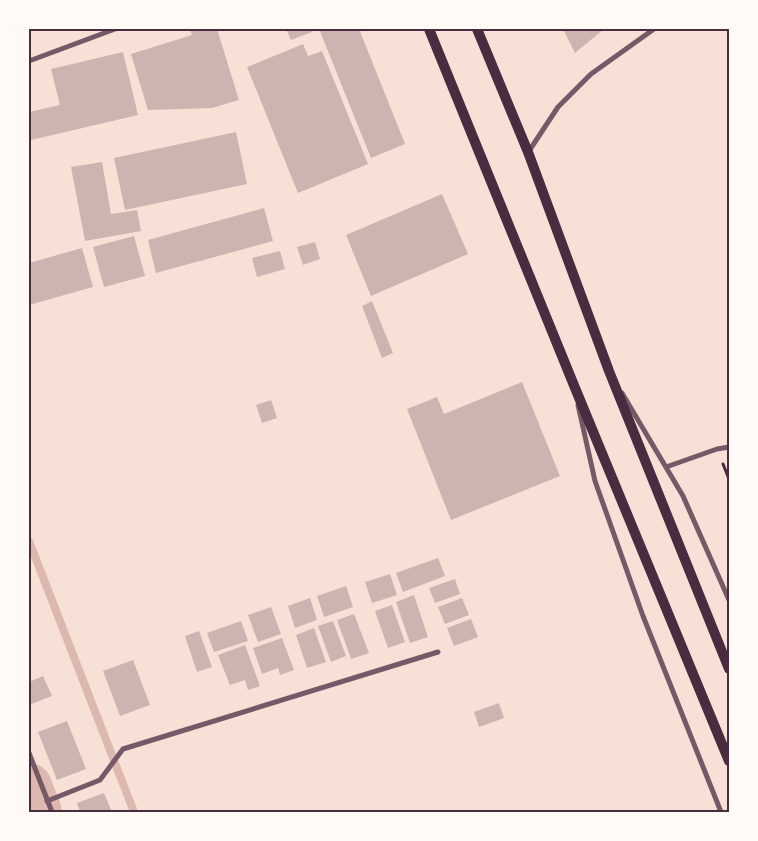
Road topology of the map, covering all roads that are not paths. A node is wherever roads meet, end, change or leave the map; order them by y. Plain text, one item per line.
1 (115, 29) edge
2 (429, 29) edge
3 (477, 29) edge
4 (654, 29) edge
5 (29, 61) edge
6 (528, 152) junction
7 (609, 371) junction
8 (573, 382) junction
9 (729, 447) edge
10 (666, 467) junction
11 (729, 600) edge
12 (438, 652) dead end
13 (729, 669) edge
14 (29, 753) edge
15 (729, 761) edge
16 (47, 801) junction
17 (52, 812) edge
18 (721, 812) edge

1 - 5 street
2 - 8 main road
3 - 6 main road
4 - 6 street
6 - 7 main road
7 - 10 street
7 - 13 main road
8 - 15 main road
8 - 18 street
9 - 10 street
10 - 11 street
12 - 16 street
14 - 16 street
16 - 17 street

